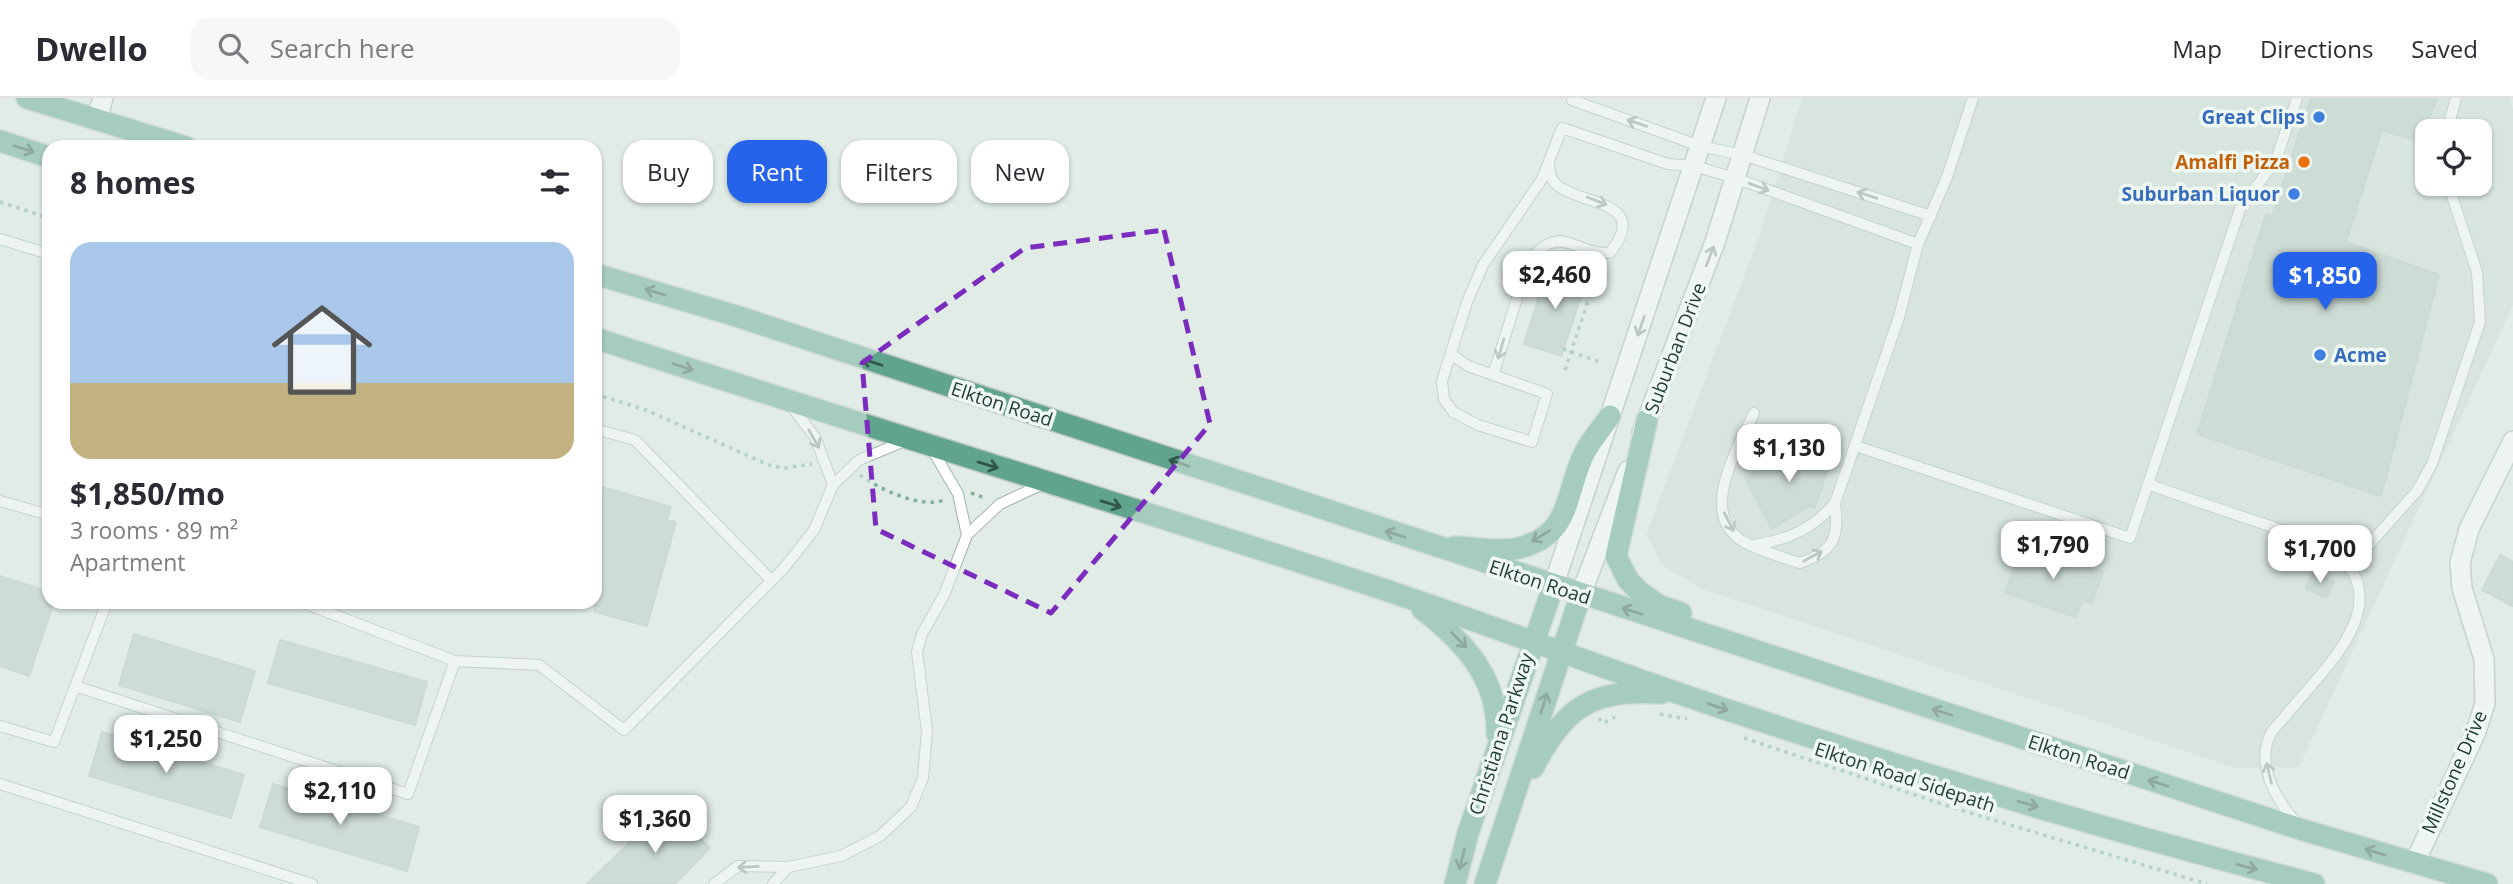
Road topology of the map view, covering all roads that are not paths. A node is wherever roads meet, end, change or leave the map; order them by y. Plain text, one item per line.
1 (27, 98) edge
2 (103, 98) edge
3 (1716, 98) edge
4 (1760, 98) edge
5 (1973, 98) edge
6 (2297, 98) edge
7 (2456, 98) edge
8 (1572, 100) dead end
9 (2450, 119) edge
10 (97, 120) junction
11 (163, 140) edge
12 (0, 141) edge
13 (1700, 146) junction
14 (42, 155) edge
15 (1743, 155) junction
16 (1549, 164) junction
17 (1694, 166) junction
18 (1734, 178) junction
19 (2452, 196) edge
20 (1931, 216) junction
21 (0, 239) edge
22 (1919, 244) junction
23 (42, 252) edge
24 (602, 276) edge
25 (602, 340) edge
26 (1451, 354) junction
27 (1493, 375) junction
28 (786, 398) junction
29 (1754, 413) dead end
30 (1610, 416) junction
31 (1647, 420) junction
32 (602, 431) edge
33 (910, 440) junction
34 (2513, 441) edge
35 (1856, 446) junction
36 (930, 447) junction
37 (1046, 483) junction
38 (2148, 484) junction
39 (833, 485) junction
40 (0, 501) edge
41 (1835, 503) junction
42 (42, 513) edge
43 (967, 535) junction
44 (1754, 545) junction
45 (1433, 547) junction
46 (2349, 567) junction
47 (771, 580) junction
48 (1553, 587) junction
49 (1581, 594) junction
50 (1406, 597) junction
51 (104, 609) edge
52 (319, 609) edge
53 (1532, 639) junction
54 (1561, 650) junction
55 (455, 661) junction
56 (1830, 676) junction
57 (75, 686) junction
58 (1681, 694) junction
59 (0, 726) edge
60 (1496, 747) junction
61 (0, 784) edge
62 (1508, 817) junction
63 (2303, 830) junction
64 (2414, 864) junction
65 (788, 867) junction
66 (312, 884) edge
67 (714, 884) edge
68 (773, 884) edge
69 (1455, 884) edge
70 (1485, 884) edge
71 (2314, 884) edge
72 (2487, 884) edge

1 - 10 main road
2 - 10 street
3 - 13 street, Suburban Drive
4 - 15 street, Suburban Drive
5 - 20 lane
6 - 38 lane
7 - 9 lane
13 -> 8 lane
10 - 11 main road
12 -> 14 main road
13 - 15 lane
13 - 17 street, Suburban Drive
15 - 18 street, Suburban Drive
20 -> 15 lane
16 - 17 lane
16 - 26 lane
16 -> 27 lane
17 - 18 lane
17 -> 30 street, Suburban Drive
18 -> 22 lane
31 -> 18 street, Suburban Drive
19 - 46 lane
20 - 22 lane
21 - 23 lane
22 - 35 lane
45 -> 24 main road, Elkton Road
25 -> 28 main road
26 - 27 lane
26 - 27 lane
28 - 33 main road
28 -> 39 lane
29 -> 44 lane
30 -> 45 main road
30 - 48 street, Suburban Drive
31 - 49 street, Suburban Drive
31 - 56 main road
32 - 47 lane
33 - 36 main road
33 - 39 lane
34 - 64 street, Millstone Drive
35 - 38 lane
35 - 41 lane
36 -> 37 main road
36 - 43 lane
37 - 43 lane
37 -> 50 main road
38 - 46 lane
39 - 47 lane
40 - 42 lane
41 - 44 lane
44 -> 41 lane
43 - 65 lane
45 - 48 main road, Elkton Road
63 -> 46 lane
47 - 55 lane
48 - 49 main road, Elkton Road
48 - 53 main road, Christiana Parkway
49 - 54 main road, Christiana Parkway
56 -> 49 main road, Elkton Road
50 - 53 main road
50 -> 60 main road
51 - 57 lane
52 - 55 lane
53 - 54 main road
53 - 60 main road, Christiana Parkway
54 - 58 main road
62 -> 54 main road, Christiana Parkway
55 - 57 lane
63 -> 56 main road, Elkton Road
57 - 59 lane
58 - 62 main road
58 -> 71 main road
60 -> 69 main road, Christiana Parkway
61 - 66 lane
62 - 70 main road, Christiana Parkway
64 -> 63 main road, Elkton Road
64 - 72 main road, Elkton Road
65 -> 67 lane
65 - 68 lane

